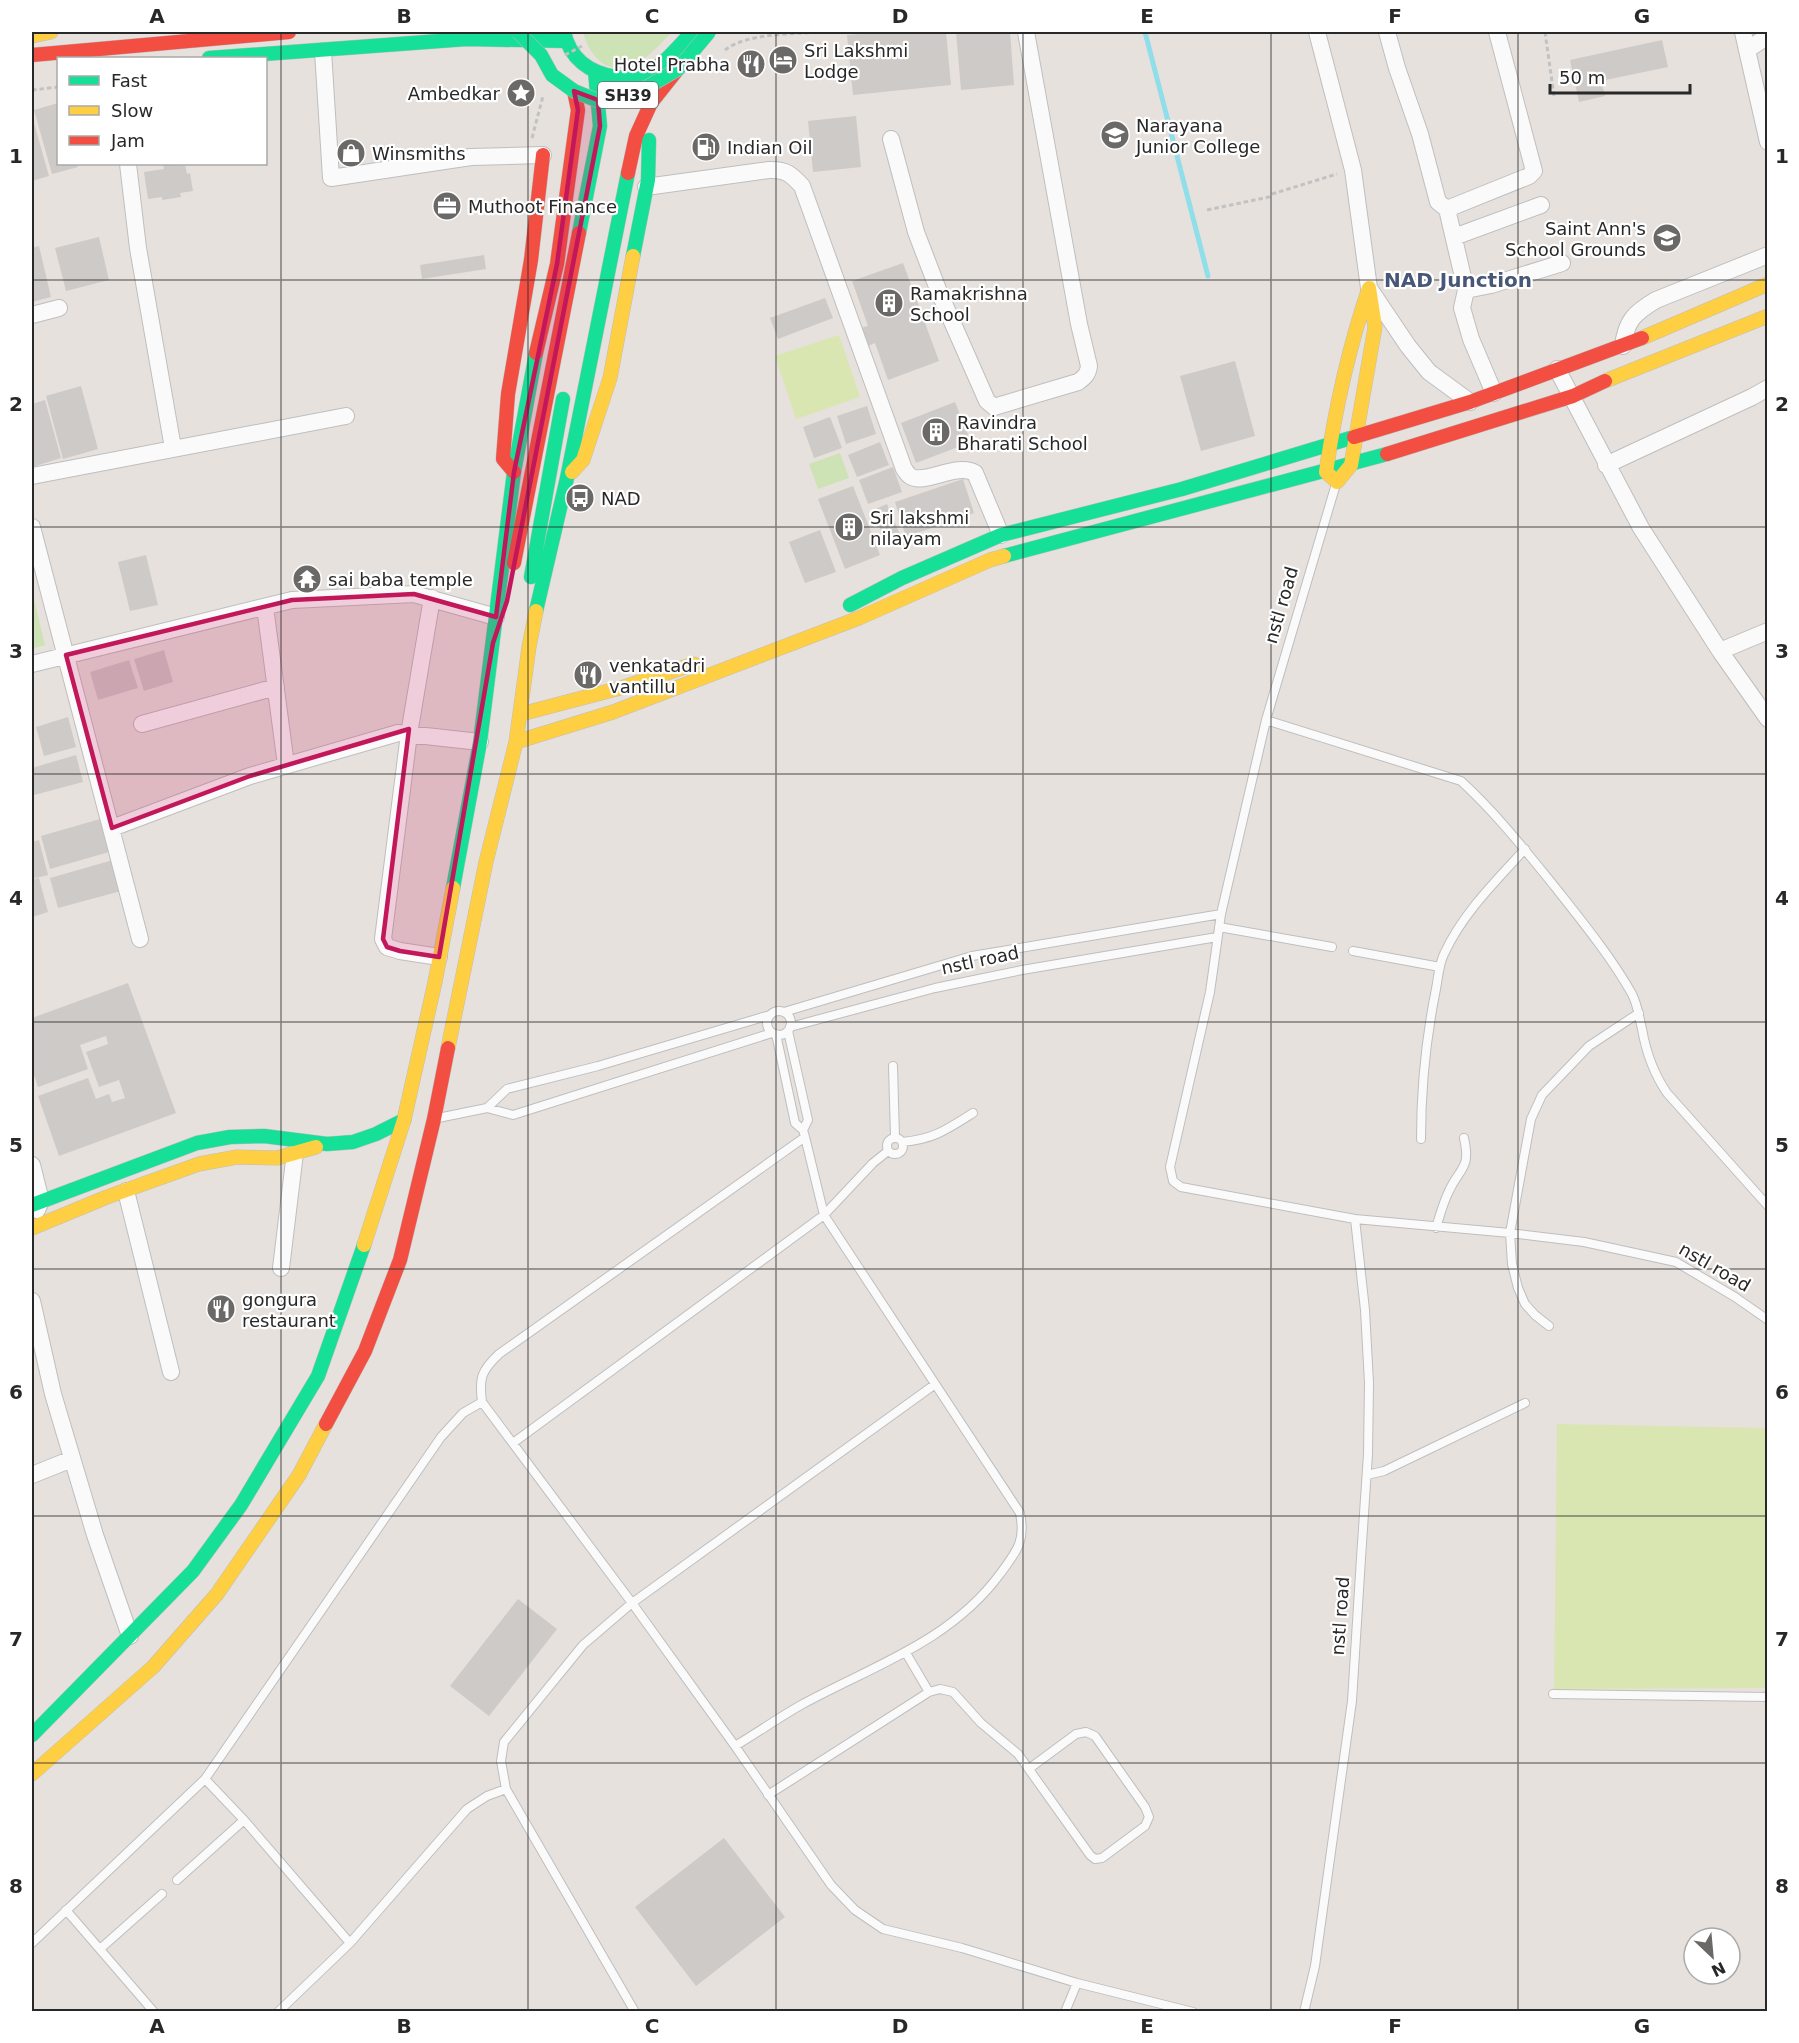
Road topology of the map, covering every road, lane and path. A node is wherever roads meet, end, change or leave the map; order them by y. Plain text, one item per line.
1 (51, 32) edge
2 (290, 32) edge
3 (518, 32) edge
4 (544, 32) edge
5 (692, 32) edge
6 (709, 32) edge
7 (821, 32) edge
8 (1026, 32) edge
9 (1317, 32) edge
10 (1388, 32) edge
11 (1497, 32) edge
12 (1545, 32) edge
13 (1743, 32) edge
14 (33, 35) edge
15 (564, 36) edge
16 (1767, 36) edge
17 (1747, 50) junction
18 (323, 51) junction
19 (541, 55) junction
20 (33, 56) edge
21 (718, 56) dead end
22 (225, 57) edge
23 (678, 69) junction
24 (596, 71) junction
25 (634, 78) junction
26 (57, 87) edge
27 (541, 89) dead end
28 (32, 90) edge
29 (574, 91) junction
30 (1554, 96) dead end
31 (891, 139) dead end
32 (649, 140) dead end
33 (1767, 142) edge
34 (535, 155) junction
35 (128, 165) edge
36 (1353, 170) junction
37 (646, 187) junction
38 (1541, 205) dead end
39 (1447, 209) junction
40 (1207, 210) dead end
41 (1454, 237) junction
42 (590, 248) dead end
43 (1767, 255) edge
44 (1562, 263) dead end
45 (1767, 284) edge
46 (1369, 288) junction
47 (1466, 290) junction
48 (59, 308) dead end
49 (32, 315) edge
50 (1767, 316) edge
51 (1623, 346) junction
52 (1557, 369) junction
53 (566, 384) dead end
54 (1767, 388) edge
55 (1494, 393) junction
56 (1573, 396) junction
57 (1470, 402) junction
58 (346, 416) dead end
59 (1357, 435) junction
60 (1330, 443) junction
61 (173, 448) junction
62 (1351, 465) junction
63 (1606, 465) junction
64 (514, 472) junction
65 (1326, 472) junction
66 (32, 476) edge
67 (567, 478) junction
68 (1336, 482) junction
69 (32, 527) edge
70 (1001, 535) junction
71 (432, 598) junction
72 (265, 607) junction
73 (839, 609) dead end
74 (496, 617) junction
75 (1767, 631) edge
76 (493, 644) junction
77 (530, 647) junction
78 (1720, 651) junction
79 (66, 655) junction
80 (703, 661) dead end
81 (32, 664) edge
82 (276, 687) junction
83 (521, 714) junction
84 (1767, 719) edge
85 (1266, 720) junction
86 (142, 724) dead end
87 (409, 734) junction
88 (480, 742) junction
89 (516, 742) junction
90 (286, 765) junction
91 (112, 828) junction
92 (1525, 849) junction
93 (1221, 914) junction
94 (1219, 927) junction
95 (1217, 937) junction
96 (140, 939) dead end
97 (1332, 947) dead end
98 (1353, 951) dead end
99 (439, 957) junction
100 (1440, 967) junction
101 (784, 1012) junction
102 (1639, 1013) junction
103 (770, 1015) junction
104 (789, 1029) junction
105 (774, 1033) junction
106 (893, 1066) dead end
107 (487, 1108) junction
108 (974, 1113) dead end
109 (404, 1119) junction
110 (434, 1119) junction
111 (804, 1133) junction
112 (1464, 1138) dead end
113 (1421, 1139) dead end
114 (899, 1140) junction
115 (327, 1144) junction
116 (888, 1151) junction
117 (295, 1153) junction
118 (32, 1165) edge
119 (126, 1191) junction
120 (36, 1203) edge
121 (1767, 1206) edge
122 (824, 1215) junction
123 (1355, 1219) junction
124 (32, 1222) edge
125 (32, 1228) edge
126 (1436, 1228) junction
127 (1510, 1233) junction
128 (281, 1269) dead end
129 (32, 1301) edge
130 (1767, 1320) edge
131 (1549, 1326) dead end
132 (171, 1372) dead end
133 (934, 1385) junction
134 (482, 1402) junction
135 (1526, 1403) dead end
136 (513, 1443) junction
137 (72, 1459) junction
138 (32, 1475) edge
139 (1367, 1475) junction
140 (632, 1603) junction
141 (130, 1636) junction
142 (906, 1653) junction
143 (929, 1692) junction
144 (1553, 1694) dead end
145 (1767, 1697) edge
146 (32, 1735) edge
147 (735, 1746) junction
148 (1030, 1768) junction
149 (32, 1774) edge
150 (206, 1779) junction
151 (506, 1789) junction
152 (768, 1795) junction
153 (244, 1820) junction
154 (177, 1880) dead end
155 (162, 1894) dead end
156 (66, 1910) junction
157 (32, 1943) edge
158 (350, 1943) junction
159 (100, 1949) junction
160 (1077, 1983) junction
161 (154, 2012) edge
162 (278, 2012) edge
163 (635, 2012) edge
164 (1065, 2012) edge
165 (1193, 2012) edge
166 (1304, 2012) edge

1 - 14 street
2 - 20 street
3 - 19 street, bridge
4 - 19 street
5 - 25 street
6 - 23 street, bridge
7 - 21 path
8 - 31 street
9 - 36 street
10 - 39 street
11 - 39 street
12 - 30 path
13 - 17 street
15 - 18 street
15 - 24 street
16 - 17 street
17 - 33 street
18 - 22 street
18 - 34 street
19 - 29 street, bridge
23 - 29 street, SH39, bridge
23 - 67 street
24 - 25 street
24 - 76 street
25 - 42 street
26 - 28 path
27 - 34 path
29 - 64 street
32 - 37 street
34 - 64 street
35 - 61 street
36 - 40 path
36 - 46 street
37 - 67 street
37 - 70 street
38 - 41 street
39 - 41 street
41 - 47 street
43 - 51 street
44 - 47 street
45 - 51 street
46 - 57 street
46 - 59 street
46 - 60 street
47 - 55 street
48 - 49 street
50 - 56 street
51 - 52 street
52 - 55 street
52 - 56 street
53 - 77 street
54 - 63 street
55 - 57 street
56 - 62 street
56 - 63 street
57 - 59 street
58 - 61 street
59 - 60 street
59 - 62 street
60 - 65 street
60 - 70 street
61 - 66 street
62 - 65 street
62 - 68 street
63 - 78 street
64 - 74 street
65 - 68 street
65 - 89 street
67 - 77 street
68 - 85 lane, nstl road
69 - 79 street
70 - 73 street
71 - 72 street
71 - 74 street
71 - 87 street
72 - 79 street
72 - 82 street
74 - 76 street
75 - 78 street
76 - 88 street
77 - 83 street
78 - 84 street
79 - 81 street
79 - 91 street
80 - 83 street
82 - 86 street
82 - 90 street
83 - 89 street
85 - 92 lane
85 - 93 lane, nstl road
87 - 88 street
87 - 90 street
87 - 99 street
88 - 99 street
89 - 110 street
90 - 91 street
91 - 96 street
92 - 100 lane
92 - 102 lane
93 - 94 lane, nstl road
93 - 101 lane
94 - 95 lane, nstl road
94 - 97 lane
95 - 104 lane, nstl road
95 - 123 lane, nstl road
98 - 100 lane
99 - 109 street
100 - 113 lane
101 - 103 lane
101 - 104 lane
102 - 121 lane
102 - 127 lane
103 - 105 lane
103 - 107 lane
104 - 105 lane, nstl road
104 - 111 lane
105 - 107 lane, nstl road
105 - 111 lane
106 - 114 lane
107 - 110 lane
108 - 114 lane
109 - 115 street
109 - 141 street
110 - 149 street
111 - 122 lane
111 - 134 lane
112 - 126 lane
114 - 116 lane
114 - 116 lane
115 - 117 street
115 - 120 street
116 - 122 lane
117 - 119 street
117 - 128 street
118 - 120 street
119 - 125 street
119 - 132 street
120 - 124 street
122 - 133 lane
122 - 136 lane
123 - 126 lane, nstl road
123 - 139 lane, nstl road
126 - 127 lane, nstl road
127 - 130 lane, nstl road
127 - 131 lane
129 - 137 street
133 - 140 lane
133 - 142 lane
134 - 136 lane
134 - 150 lane
135 - 139 lane
136 - 140 lane
137 - 138 street
137 - 141 street
139 - 166 lane, nstl road
140 - 147 lane
140 - 151 lane
141 - 146 street
142 - 143 lane
142 - 147 lane
143 - 148 lane
143 - 152 lane
144 - 145 lane
147 - 152 lane
148 - 148 lane
150 - 153 lane
150 - 156 lane
151 - 158 lane
151 - 163 lane
152 - 160 lane
153 - 154 lane
153 - 158 lane
155 - 159 lane
156 - 157 lane
156 - 159 lane
158 - 162 lane
159 - 161 lane
160 - 164 lane
160 - 165 lane

